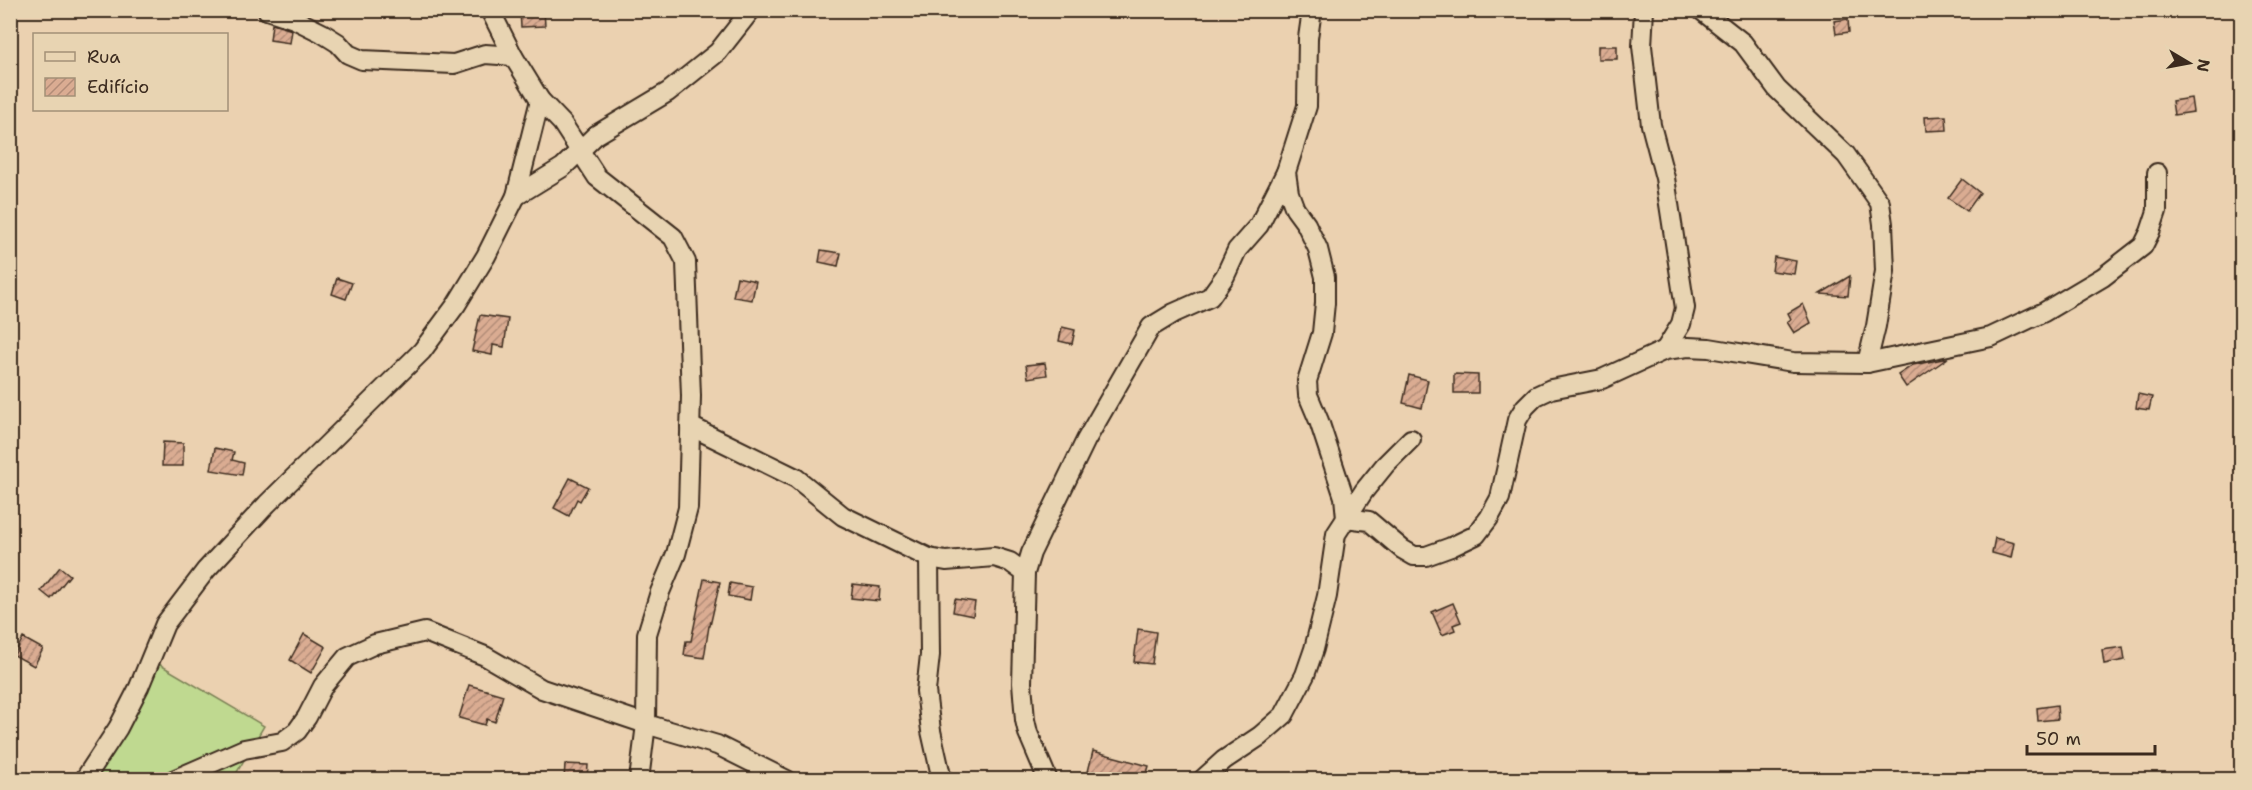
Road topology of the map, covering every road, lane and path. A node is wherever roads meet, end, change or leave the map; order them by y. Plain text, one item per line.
1 (267, 10) edge
2 (490, 10) edge
3 (751, 10) edge
4 (1312, 10) edge
5 (1644, 10) edge
6 (1701, 10) edge
7 (513, 56) junction
8 (540, 100) junction
9 (581, 149) junction
10 (1286, 172) junction
11 (2157, 173) dead end
12 (516, 196) junction
13 (1665, 350) junction
14 (1867, 363) junction
15 (690, 426) junction
16 (1411, 439) dead end
17 (1346, 518) junction
18 (928, 558) junction
19 (1025, 573) junction
20 (646, 724) junction
21 (84, 780) edge
22 (172, 780) edge
23 (639, 780) edge
24 (787, 780) edge
25 (942, 780) edge
26 (1048, 780) edge
27 (1202, 780) edge

1 - 7 street
2 - 7 street
3 - 9 street
4 - 10 street
5 - 13 street
6 - 14 street
7 - 8 street
8 - 9 street
8 - 12 street
9 - 12 street
9 - 15 street
10 - 17 street
10 - 19 street
11 - 14 street
12 - 21 street
13 - 14 street
13 - 17 street
15 - 18 street
15 - 20 street
16 - 17 street
17 - 27 street
18 - 19 street
18 - 25 street
19 - 26 street
20 - 22 street
20 - 23 street
20 - 24 street

